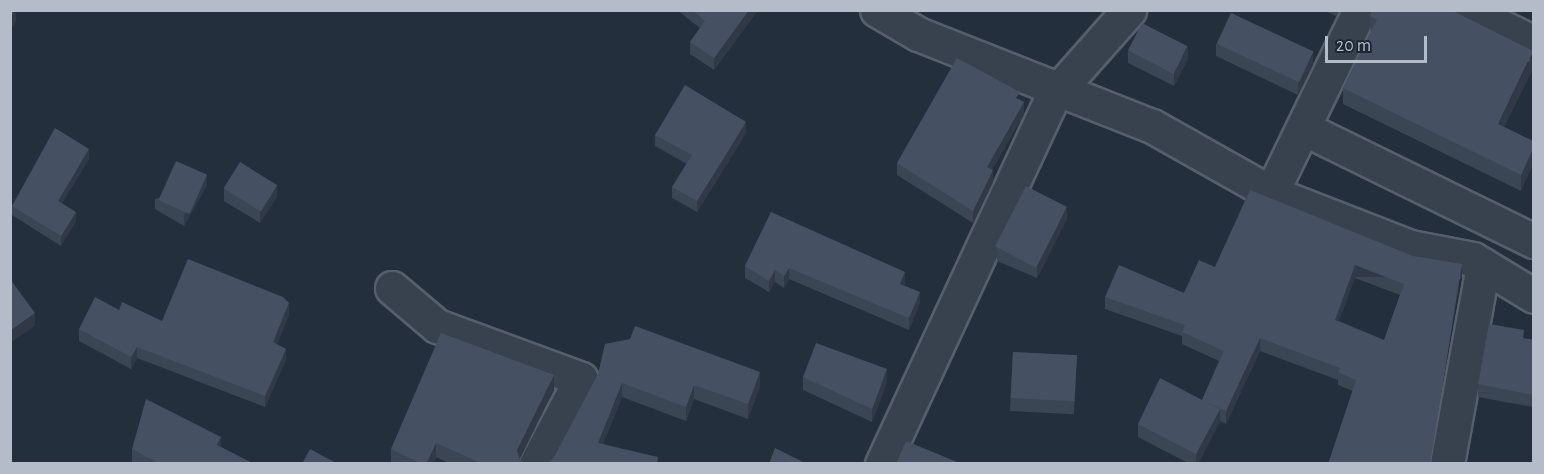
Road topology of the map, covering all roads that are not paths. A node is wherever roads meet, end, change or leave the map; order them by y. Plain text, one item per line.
1 (877, 10) edge
2 (1129, 10) edge
3 (1360, 10) edge
4 (1467, 10) edge
5 (1533, 43) edge
6 (1063, 87) junction
7 (1303, 128) junction
8 (1271, 193) junction
9 (1533, 241) edge
10 (1483, 265) junction
11 (392, 288) dead end
12 (1533, 296) edge
13 (536, 464) edge
14 (882, 464) edge
15 (1447, 464) edge

1 - 6 street
2 - 6 street
3 - 7 street
4 - 5 street
6 - 8 street
6 - 14 street
7 - 8 street
7 - 9 street
8 - 10 street
10 - 12 street
10 - 15 street
11 - 13 street

